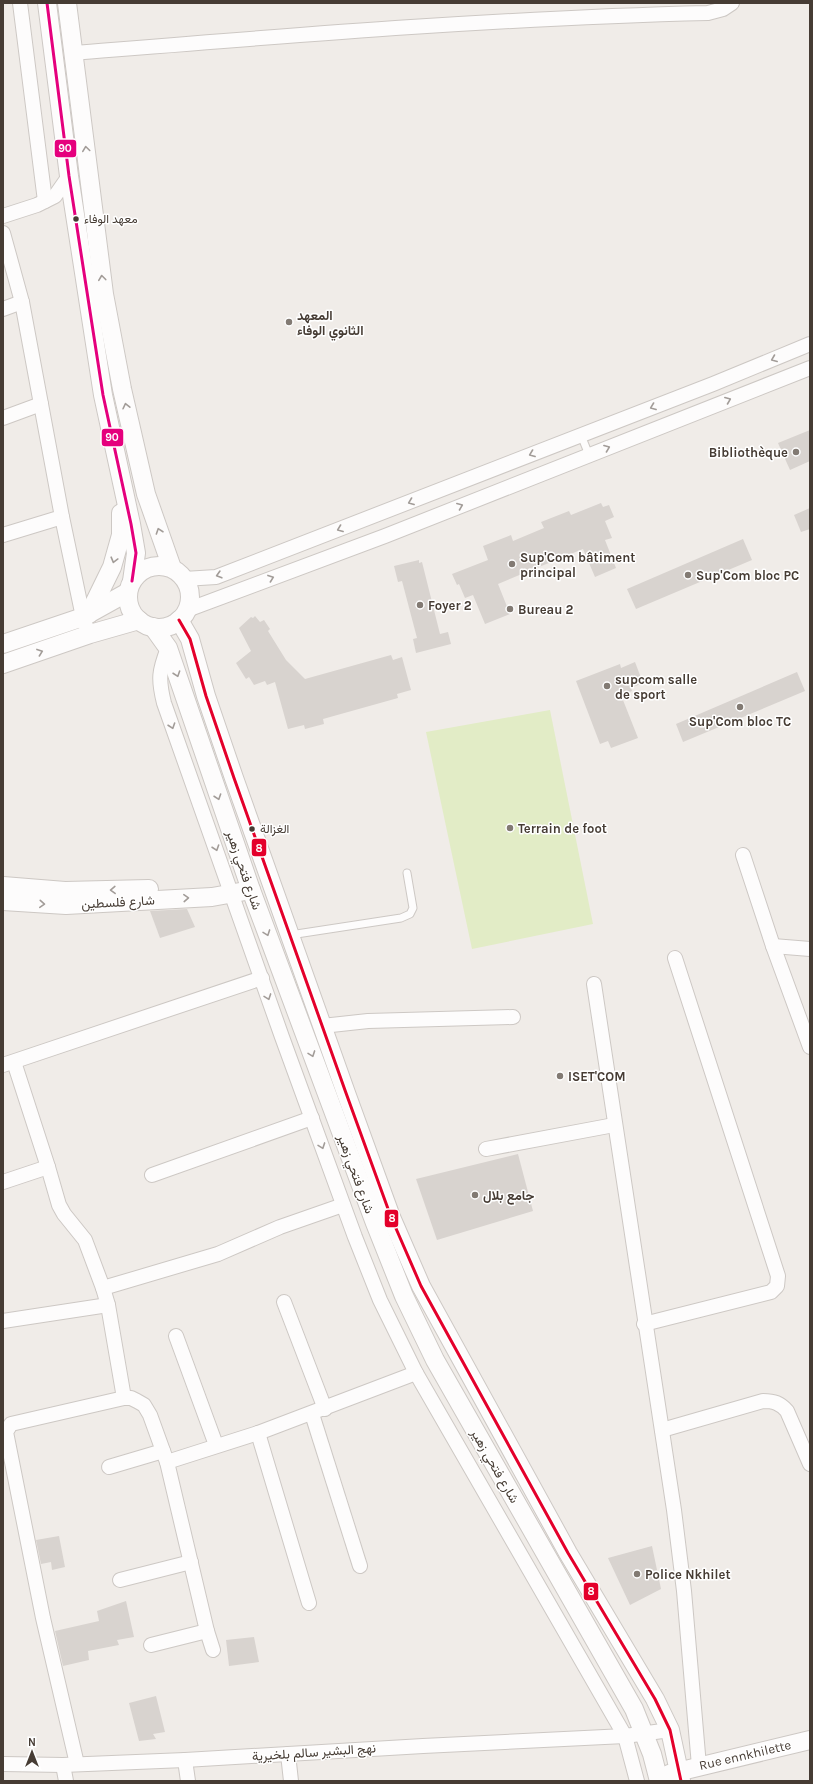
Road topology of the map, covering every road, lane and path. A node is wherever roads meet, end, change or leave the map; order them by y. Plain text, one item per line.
1 (20, 3) edge
2 (47, 3) edge
3 (67, 3) edge
4 (732, 3) edge
5 (73, 53) junction
6 (69, 176) junction
7 (45, 201) junction
8 (3, 216) edge
9 (3, 233) edge
10 (22, 302) junction
11 (3, 308) edge
12 (810, 344) edge
13 (810, 368) edge
14 (41, 404) junction
15 (3, 418) edge
16 (581, 435) junction
17 (589, 455) junction
18 (121, 480) junction
19 (62, 517) junction
20 (3, 535) edge
21 (178, 574) junction
22 (130, 587) junction
23 (183, 615) junction
24 (86, 616) junction
25 (146, 624) junction
26 (90, 634) junction
27 (3, 644) edge
28 (168, 648) junction
29 (3, 664) edge
30 (743, 855) dead end
31 (407, 873) dead end
32 (249, 884) junction
33 (3, 886) edge
34 (230, 888) junction
35 (3, 901) edge
36 (289, 935) junction
37 (773, 946) junction
38 (810, 949) edge
39 (675, 958) dead end
40 (262, 978) junction
41 (594, 984) dead end
42 (513, 1017) dead end
43 (322, 1026) junction
44 (810, 1047) edge
45 (9, 1063) edge
46 (312, 1118) junction
47 (614, 1125) junction
48 (486, 1149) dead end
49 (48, 1167) junction
50 (152, 1175) dead end
51 (3, 1182) edge
52 (343, 1205) junction
53 (103, 1288) junction
54 (284, 1302) dead end
55 (108, 1305) junction
56 (3, 1321) edge
57 (644, 1324) junction
58 (176, 1336) dead end
59 (416, 1373) junction
60 (124, 1398) junction
61 (318, 1411) junction
62 (662, 1430) junction
63 (258, 1433) junction
64 (216, 1445) junction
65 (165, 1457) junction
66 (810, 1464) edge
67 (109, 1467) dead end
68 (191, 1562) junction
69 (360, 1566) dead end
70 (120, 1580) dead end
71 (309, 1603) dead end
72 (207, 1631) junction
73 (151, 1645) dead end
74 (213, 1650) dead end
75 (670, 1730) junction
76 (644, 1734) junction
77 (625, 1736) junction
78 (810, 1740) edge
79 (288, 1754) junction
80 (185, 1760) junction
81 (3, 1764) edge
82 (70, 1765) junction
83 (699, 1766) junction
84 (681, 1776) edge
85 (659, 1779) edge
86 (637, 1780) edge
87 (66, 1781) edge
88 (188, 1781) edge
89 (291, 1781) edge

1 - 7 street
2 - 6 street
3 - 5 street
4 - 5 street
21 -> 5 street
6 - 7 street
6 - 18 street
7 - 8 street
9 - 10 street
10 - 11 street
10 - 14 street
12 -> 16 street
17 -> 13 street
14 - 15 street
14 - 19 street
16 - 17 lane
16 -> 21 street
23 -> 17 street
18 - 22 street
18 -> 24 street
19 - 20 street
19 - 24 street
21 - 22 street
21 - 23 street
22 - 24 street
22 - 25 street
23 - 25 street
23 - 36 street, شارع فتحي زهير
24 - 26 street
24 - 27 street
25 - 26 street
25 - 28 street, شارع فتحي زهير
29 -> 26 street
28 -> 32 street, شارع فتحي زهير
28 -> 34 street
30 - 37 street
31 - 36 lane
32 - 34 street
32 -> 76 street, شارع فتحي زهير
34 -> 33 street, شارع فلسطين
35 -> 34 street, شارع فلسطين
34 - 40 street
36 - 43 street, شارع فتحي زهير
37 - 38 street
37 - 44 street
39 - 57 street
40 - 45 street
40 -> 46 street
41 - 47 street
42 - 43 street
43 - 75 street, شارع فتحي زهير
45 - 49 street
46 - 50 street
46 -> 52 street
47 - 48 street
47 - 57 street
49 - 51 street
49 - 53 street
52 - 53 street
52 - 59 street
53 - 55 street
54 - 61 street
55 - 56 street
55 - 60 street
57 - 62 street
58 - 64 street
59 - 61 street
59 - 77 street
60 - 65 street
60 - 82 street
61 - 63 street
61 - 69 street
62 - 66 street
62 - 83 street
63 - 64 street
63 - 71 street
64 - 65 street
65 - 67 street
65 - 68 street
68 - 70 street
68 - 72 street
72 - 73 street
72 - 74 street
75 - 76 street, نهج البشير سالم بلخيرية
75 - 84 street, شارع فتحي زهير
76 - 77 street, نهج البشير سالم بلخيرية
76 - 85 street, شارع فتحي زهير
77 - 79 street, نهج البشير سالم بلخيرية
77 - 86 street
78 - 83 street, Rue ennkhilette
79 - 80 street, نهج البشير سالم بلخيرية
79 - 89 street
80 - 82 street, نهج البشير سالم بلخيرية
80 - 88 street
81 - 82 street, نهج البشير سالم بلخيرية
82 - 87 street
83 - 84 street, Rue ennkhilette
84 - 85 street, Rue ennkhilette
85 - 86 street

